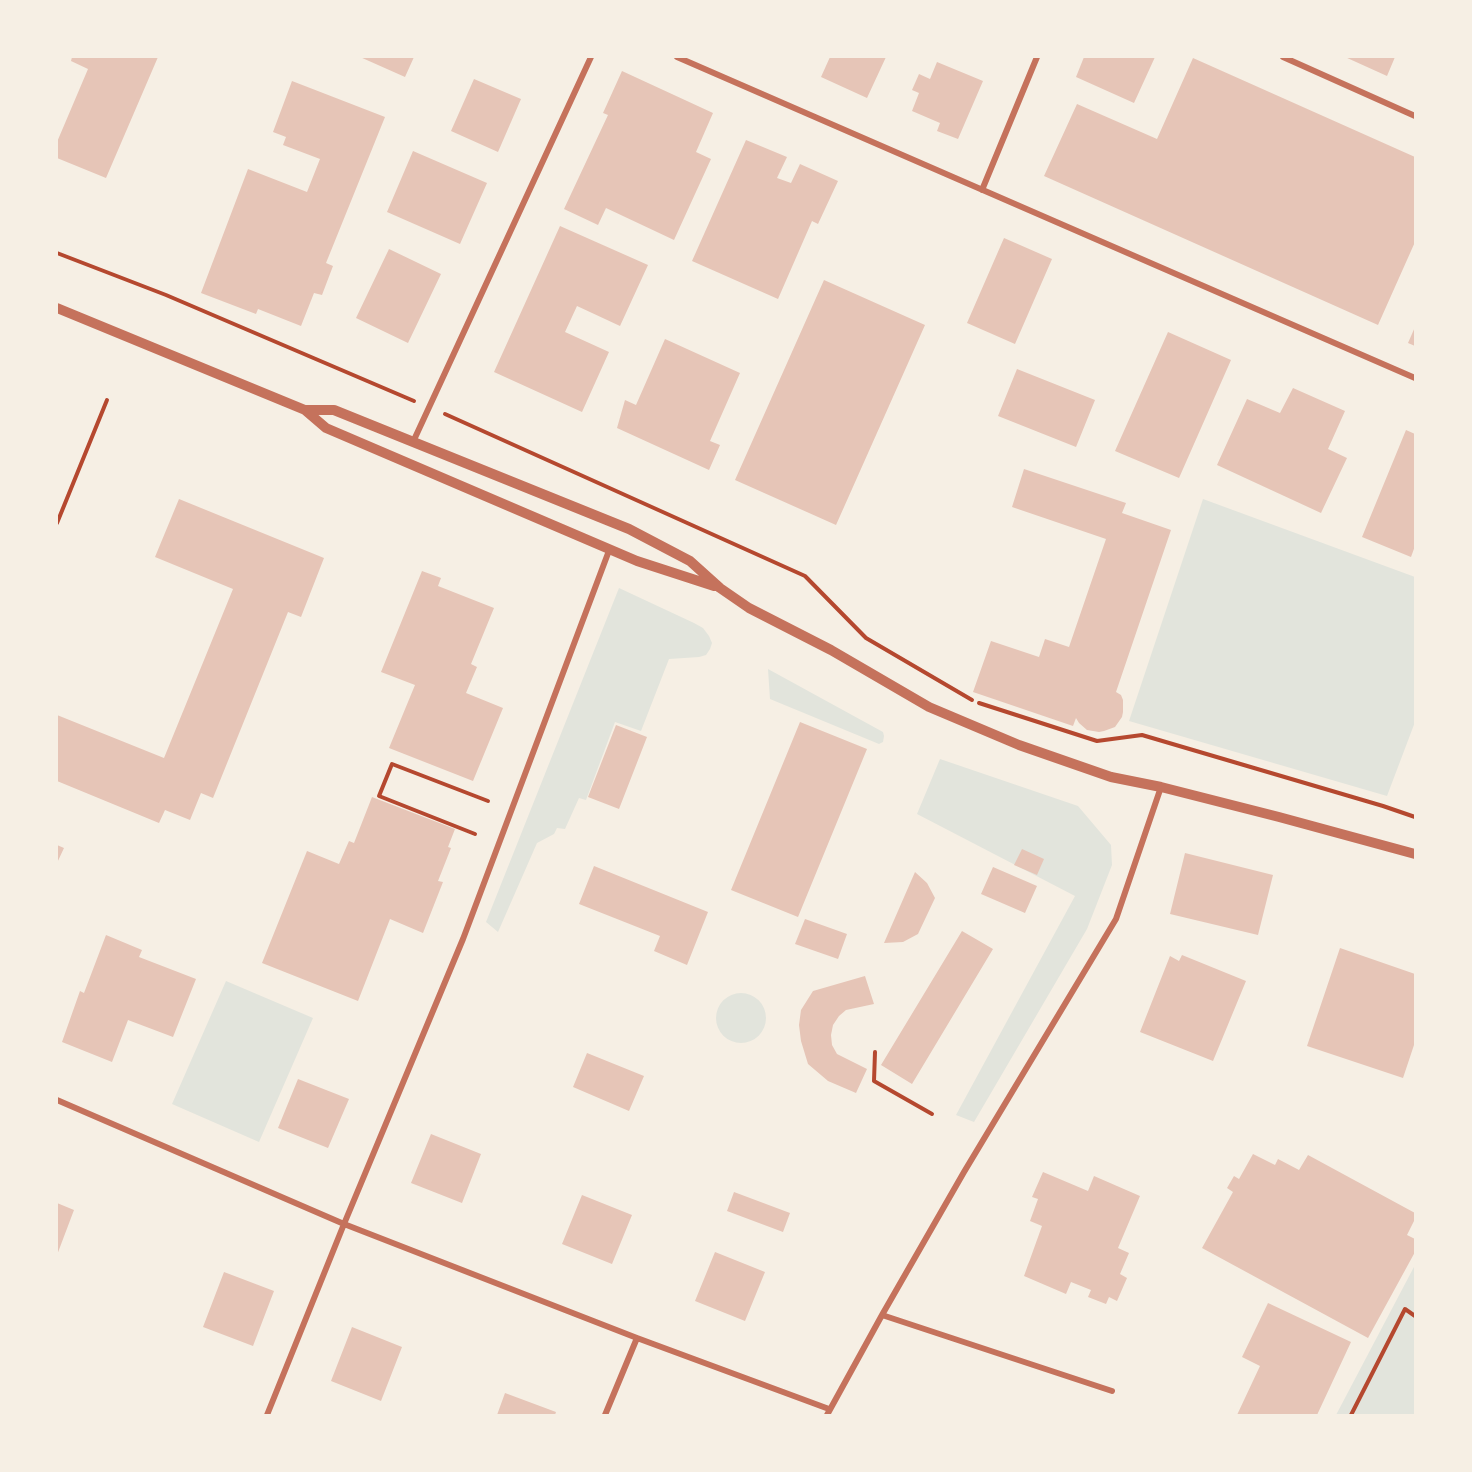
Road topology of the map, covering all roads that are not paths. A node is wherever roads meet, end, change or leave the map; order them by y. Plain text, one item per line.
1 (591, 57) edge
2 (677, 57) edge
3 (1037, 57) edge
4 (1283, 57) edge
5 (1415, 116) edge
6 (982, 190) junction
7 (57, 308) edge
8 (1415, 378) edge
9 (305, 410) junction
10 (413, 442) junction
11 (610, 548) junction
12 (720, 588) junction
13 (1161, 787) junction
14 (1415, 854) edge
15 (57, 1100) edge
16 (344, 1224) junction
17 (882, 1315) junction
18 (637, 1338) junction
19 (1112, 1390) dead end
20 (828, 1412) edge
21 (267, 1415) edge
22 (605, 1415) edge

1 - 10 street
2 - 6 street
3 - 6 street
4 - 5 street
6 - 8 street
7 - 9 street
9 - 10 street
9 - 11 street
10 - 12 street
11 - 12 street
11 - 16 street
12 - 13 street
13 - 14 street
13 - 17 street
15 - 16 street
16 - 18 street
16 - 21 street
17 - 19 street
17 - 20 street
18 - 20 street
18 - 22 street

